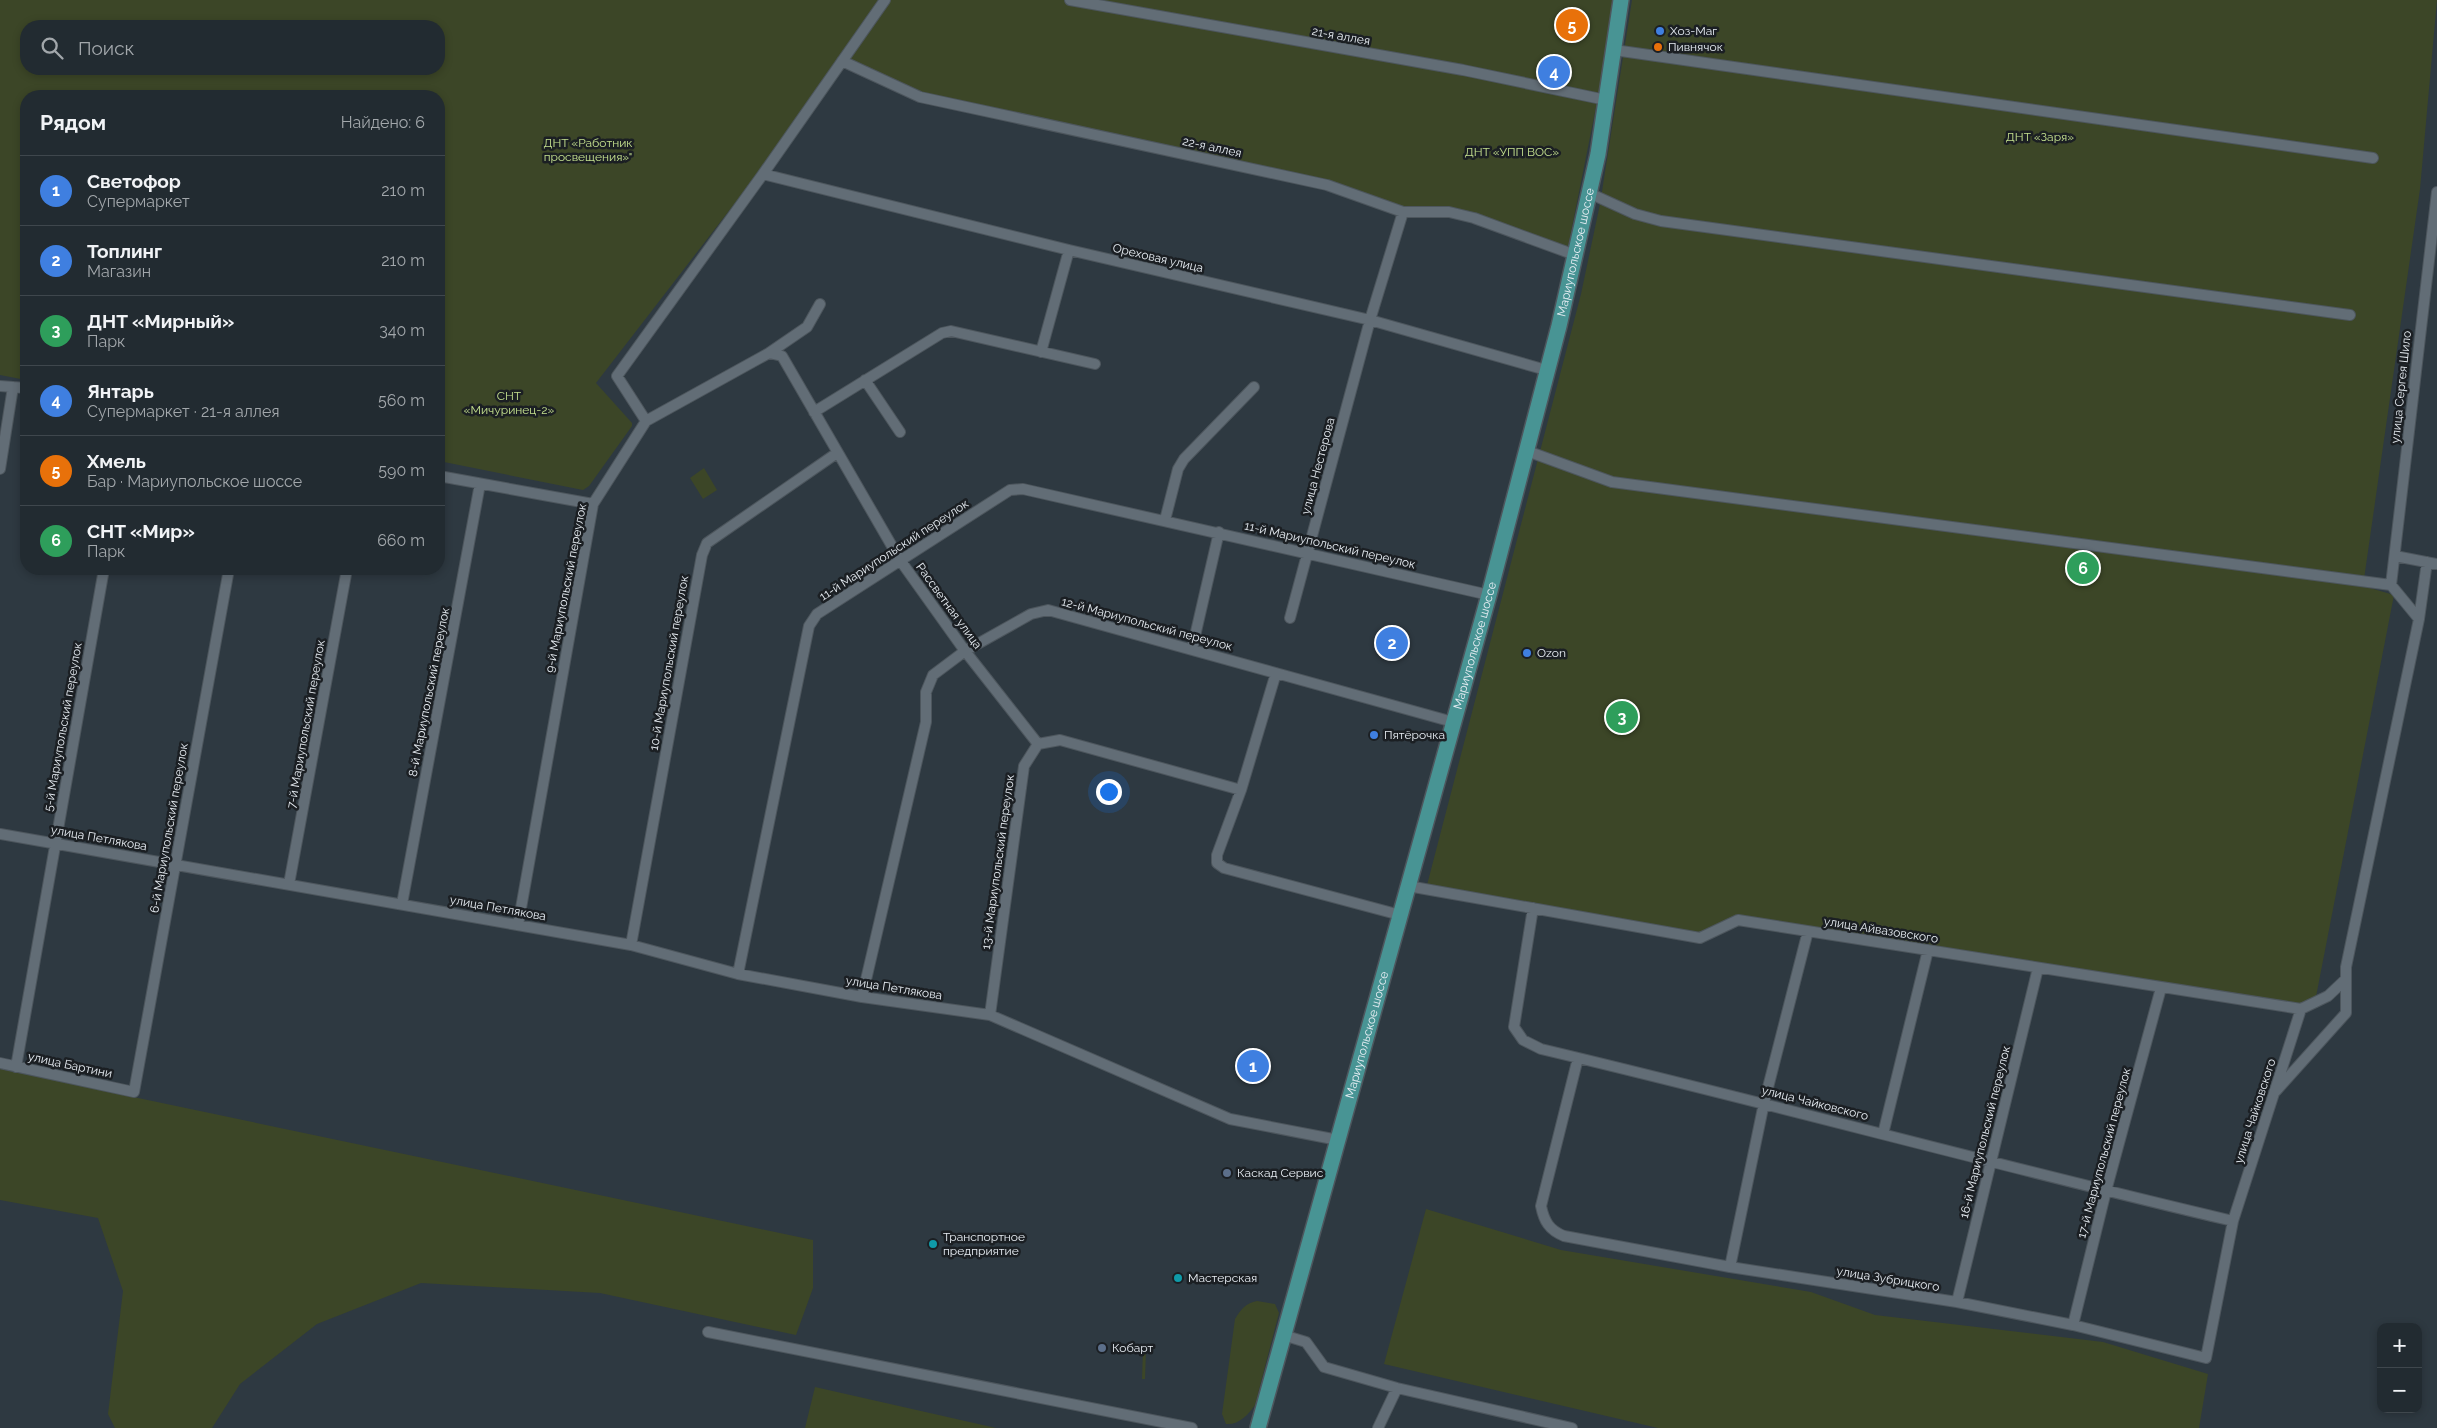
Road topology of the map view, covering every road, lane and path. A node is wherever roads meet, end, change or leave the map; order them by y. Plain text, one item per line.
1 (885, 0) edge
2 (1070, 0) edge
3 (1621, 0) edge
4 (1614, 50) junction
5 (842, 61) junction
6 (1606, 100) junction
7 (2372, 158) dead end
8 (763, 174) junction
9 (2437, 192) edge
10 (1589, 193) junction
11 (1403, 212) junction
12 (1069, 250) junction
13 (1575, 255) junction
14 (820, 304) dead end
15 (2350, 315) dead end
16 (1370, 320) junction
17 (1041, 352) junction
18 (770, 353) junction
19 (1095, 364) dead end
20 (1546, 370) junction
21 (865, 380) junction
22 (0, 386) edge
23 (13, 387) junction
24 (20, 388) edge
25 (1254, 388) dead end
26 (814, 412) junction
27 (646, 421) junction
28 (900, 432) dead end
29 (1527, 451) junction
30 (838, 453) junction
31 (0, 468) edge
32 (445, 477) edge
33 (480, 484) junction
34 (593, 504) junction
35 (1165, 520) junction
36 (1219, 532) junction
37 (1308, 553) junction
38 (2394, 556) junction
39 (900, 560) junction
40 (2432, 563) edge
41 (103, 575) edge
42 (228, 575) edge
43 (346, 575) edge
44 (2391, 585) junction
45 (1489, 595) junction
46 (1290, 618) dead end
47 (2419, 619) junction
48 (1192, 648) junction
49 (965, 651) junction
50 (1276, 673) junction
51 (1453, 722) junction
52 (1038, 744) junction
53 (1241, 790) junction
54 (0, 834) edge
55 (55, 843) junction
56 (175, 864) junction
57 (289, 884) junction
58 (1408, 886) junction
59 (402, 904) junction
60 (1533, 908) junction
61 (1400, 915) junction
62 (518, 925) junction
63 (1808, 931) junction
64 (631, 944) junction
65 (1928, 950) junction
66 (2038, 968) junction
67 (738, 974) junction
68 (2346, 979) junction
69 (2161, 988) junction
70 (862, 996) junction
71 (2301, 1009) junction
72 (990, 1015) junction
73 (1578, 1058) junction
74 (0, 1063) edge
75 (16, 1067) junction
76 (134, 1092) joint
77 (2273, 1094) junction
78 (1764, 1103) junction
79 (1883, 1134) junction
80 (1338, 1140) junction
81 (1991, 1162) junction
82 (2106, 1191) junction
83 (2233, 1221) junction
84 (1730, 1267) junction
85 (1957, 1302) junction
86 (2073, 1325) junction
87 (708, 1332) dead end
88 (1283, 1335) junction
89 (2206, 1358) joint
90 (1398, 1388) junction
91 (1192, 1428) edge
92 (1258, 1428) edge
93 (1378, 1428) edge
94 (1572, 1428) edge

1 - 5 street
2 - 6 street, 21-я аллея
3 - 4 main road, Мариупольское шоссе
4 - 6 main road, Мариупольское шоссе
4 - 7 street
5 - 8 street
5 - 11 street, 22-я аллея
6 - 10 main road, Мариупольское шоссе
8 - 12 street, Ореховая улица
8 - 27 street
9 - 38 street, улица Сергея Шило
10 - 13 main road, Мариупольское шоссе
10 - 15 street
11 - 13 street, 22-я аллея
11 - 16 street, улица Нестерова
12 - 16 street, Ореховая улица
12 - 17 street
13 - 20 main road, Мариупольское шоссе
14 - 18 street, 9-й Мариупольский переулок
16 - 20 street, Ореховая улица
16 - 37 street, улица Нестерова
17 - 19 street
17 - 21 street
18 - 26 street, Рассветная улица
18 - 27 street, 9-й Мариупольский переулок
20 - 29 main road, Мариупольское шоссе
21 - 26 street
21 - 28 street
22 - 23 street
23 - 24 street
23 - 31 street
25 - 35 street
26 - 30 street, Рассветная улица
27 - 34 street, 9-й Мариупольский переулок
29 - 44 street
29 - 45 main road, Мариупольское шоссе
30 - 39 street, Рассветная улица
30 - 64 street, 10-й Мариупольский переулок
32 - 33 street
33 - 34 street
33 - 59 street, 8-й Мариупольский переулок
34 - 62 street, 9-й Мариупольский переулок
35 - 36 street, 11-й Мариупольский переулок
35 - 39 street, 11-й Мариупольский переулок
36 - 37 street, 11-й Мариупольский переулок
36 - 48 street
37 - 45 street, 11-й Мариупольский переулок
37 - 46 street, улица Нестерова
38 - 40 street
38 - 44 street, улица Сергея Шило
39 - 49 street, Рассветная улица
39 - 67 street, 11-й Мариупольский переулок
40 - 47 street
41 - 55 street, 5-й Мариупольский переулок
42 - 56 street, 6-й Мариупольский переулок
43 - 57 street, 7-й Мариупольский переулок
44 - 47 street
45 - 51 main road, Мариупольское шоссе
47 - 68 street
48 - 49 street, 12-й Мариупольский переулок
48 - 50 street, 12-й Мариупольский переулок
49 - 52 street, Рассветная улица
49 - 70 street, 12-й Мариупольский переулок
50 - 51 street, 12-й Мариупольский переулок
50 - 53 street
51 - 58 main road, Мариупольское шоссе
52 - 53 street
52 - 72 street, 13-й Мариупольский переулок
53 - 61 street
54 - 55 street, улица Петлякова
55 - 56 street, улица Петлякова
55 - 75 street, 5-й Мариупольский переулок
56 - 57 street, улица Петлякова
56 - 76 street, 6-й Мариупольский переулок
57 - 59 street, улица Петлякова
58 - 60 street, улица Айвазовского
58 - 61 main road, Мариупольское шоссе
59 - 62 street, улица Петлякова
60 - 63 street, улица Айвазовского
60 - 73 street, улица Чайковского
61 - 80 main road, Мариупольское шоссе
62 - 64 street, улица Петлякова
63 - 65 street, улица Айвазовского
63 - 78 street
64 - 67 street, улица Петлякова
65 - 66 street, улица Айвазовского
65 - 79 street
66 - 69 street, улица Айвазовского
66 - 81 street, 16-й Мариупольский переулок
67 - 70 street, улица Петлякова
68 - 71 street
68 - 77 street
69 - 71 street, улица Айвазовского
69 - 82 street, 17-й Мариупольский переулок
70 - 72 street, улица Петлякова
71 - 77 street, улица Чайковского
72 - 80 street, улица Петлякова
73 - 78 street, улица Чайковского
73 - 84 street, улица Зубрицкого
74 - 75 street, улица Бартини
75 - 76 street, улица Бартини
77 - 83 street, улица Чайковского
78 - 79 street, улица Чайковского
78 - 84 street
79 - 81 street, улица Чайковского
80 - 88 main road, Мариупольское шоссе
81 - 82 street, улица Чайковского
81 - 85 street, 16-й Мариупольский переулок
82 - 83 street, улица Чайковского
82 - 86 street, 17-й Мариупольский переулок
83 - 89 street, улица Чайковского
84 - 85 street, улица Зубрицкого
85 - 86 street, улица Зубрицкого
86 - 89 street, улица Зубрицкого
87 - 91 street
88 - 90 street
88 - 92 main road, Мариупольское шоссе
90 - 93 street
90 - 94 street

